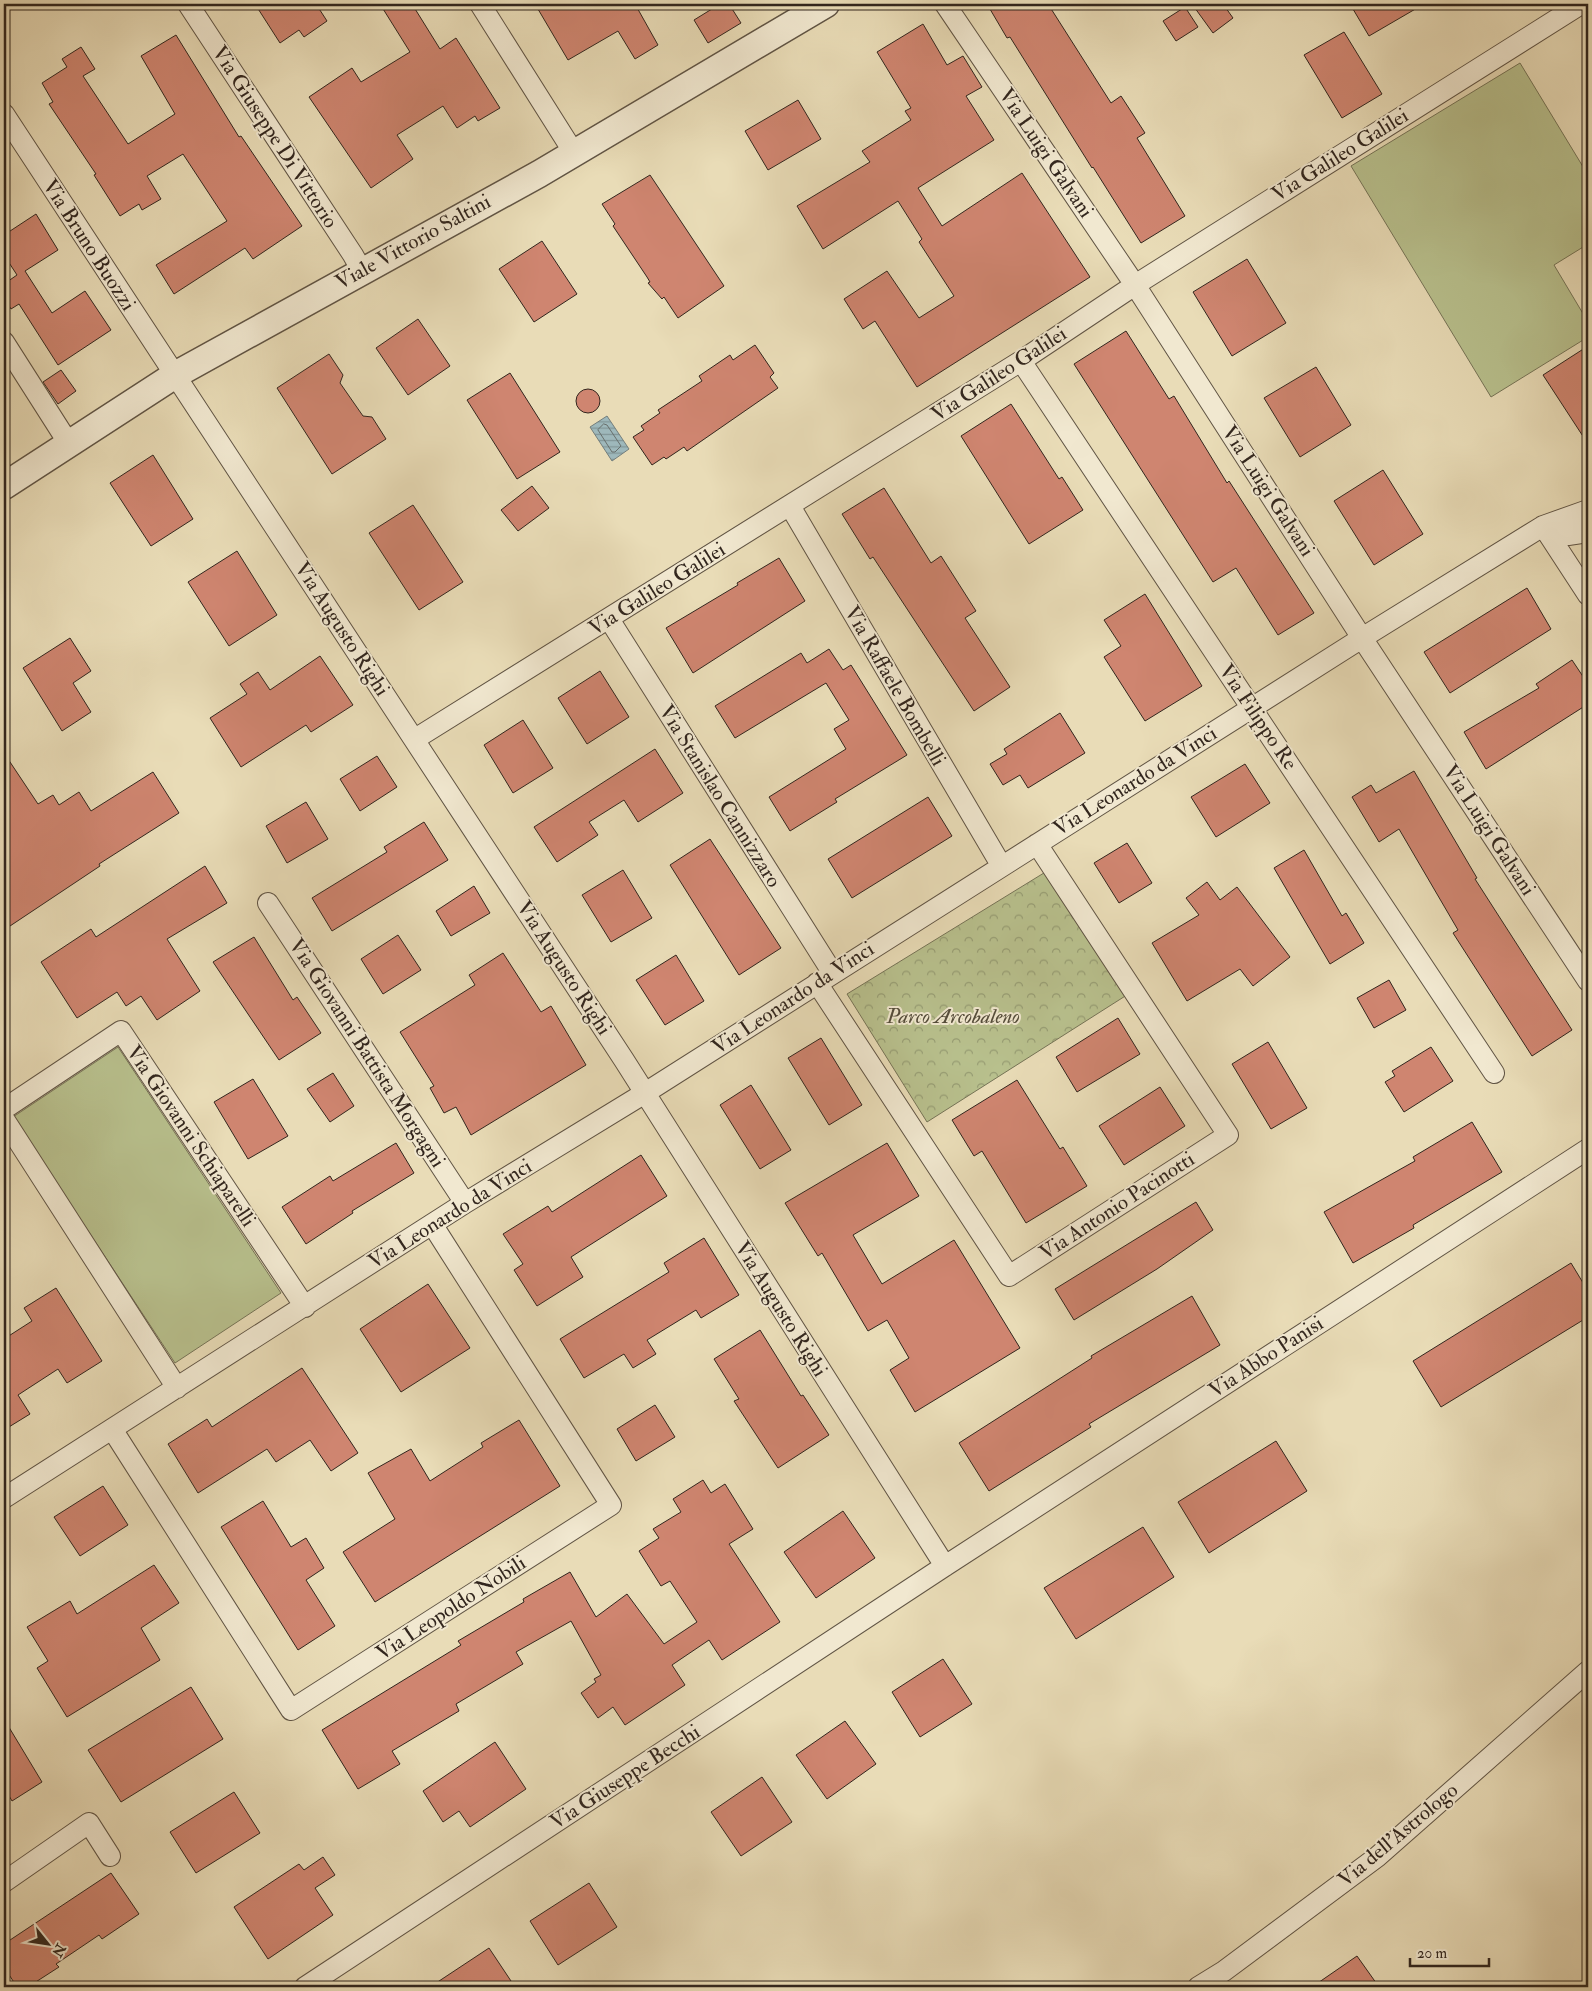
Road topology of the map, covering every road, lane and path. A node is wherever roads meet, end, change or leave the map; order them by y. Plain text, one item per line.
1 (188, 4) edge
2 (480, 4) edge
3 (826, 4) edge
4 (945, 4) edge
5 (1581, 4) edge
6 (4, 114) edge
7 (574, 153) junction
8 (362, 271) junction
9 (1135, 285) junction
10 (4, 342) edge
11 (1021, 361) junction
12 (175, 375) junction
13 (69, 444) junction
14 (4, 486) edge
15 (790, 506) junction
16 (1588, 510) edge
17 (1543, 526) junction
18 (1588, 532) edge
19 (1588, 595) edge
20 (609, 619) junction
21 (1362, 638) junction
22 (1252, 708) junction
23 (415, 740) junction
24 (1037, 844) junction
25 (1001, 865) junction
26 (268, 903) dead end
27 (824, 977) junction
28 (1588, 981) edge
29 (1494, 1073) dead end
30 (644, 1093) junction
31 (4, 1109) edge
32 (4, 1120) edge
33 (1588, 1149) edge
34 (465, 1204) junction
35 (432, 1224) junction
36 (305, 1307) junction
37 (177, 1388) junction
38 (112, 1429) junction
39 (4, 1498) edge
40 (945, 1566) junction
41 (1588, 1671) edge
42 (110, 1856) dead end
43 (4, 1882) edge
44 (305, 1987) edge
45 (1198, 1987) edge

1 - 8 street, Via Giuseppe Di Vittorio
2 - 7 street
3 - 7 street, Viale Vittorio Saltini
4 - 9 street, Via Luigi Galvani
5 - 9 street, Via Galileo Galilei
6 - 12 street, Via Bruno Buozzi
7 - 8 street, Viale Vittorio Saltini
8 - 12 street, Viale Vittorio Saltini
9 - 11 street, Via Galileo Galilei
9 - 21 street, Via Luigi Galvani
10 - 13 street
11 - 15 street, Via Galileo Galilei
11 - 22 street, Via Filippo Re
12 - 13 street, Viale Vittorio Saltini
12 - 23 street, Via Augusto Righi
13 - 14 street, Viale Vittorio Saltini
15 - 20 street, Via Galileo Galilei
15 - 25 street, Via Raffaele Bombelli
16 - 17 street, Via Leonardo da Vinci
17 - 18 street
17 - 19 street
17 - 21 street, Via Leonardo da Vinci
20 - 23 street, Via Galileo Galilei
20 - 27 street, Via Stanislao Cannizzaro
21 - 22 street, Via Leonardo da Vinci
21 - 28 street, Via Luigi Galvani
22 - 24 street, Via Leonardo da Vinci
22 - 29 street, Via Filippo Re
23 - 30 street, Via Augusto Righi
24 - 25 street, Via Leonardo da Vinci
24 - 27 street, Via Antonio Pacinotti
25 - 27 street, Via Leonardo da Vinci
26 - 34 street, Via Giovanni Battista Morgagni
27 - 30 street, Via Leonardo da Vinci
30 - 34 street, Via Leonardo da Vinci
30 - 40 street, Via Augusto Righi
31 - 36 street, Via Giovanni Schiaparelli
32 - 37 street
33 - 40 street, Via Abbo Panisi
34 - 35 street, Via Leonardo da Vinci
35 - 36 street, Via Leonardo da Vinci
35 - 38 street, Via Leopoldo Nobili
36 - 37 street, Via Leonardo da Vinci
37 - 38 street, Via Leonardo da Vinci
38 - 39 street, Via Leonardo da Vinci
40 - 44 street, Via Giuseppe Becchi
41 - 45 street, Via dell'Astrologo
42 - 43 street

